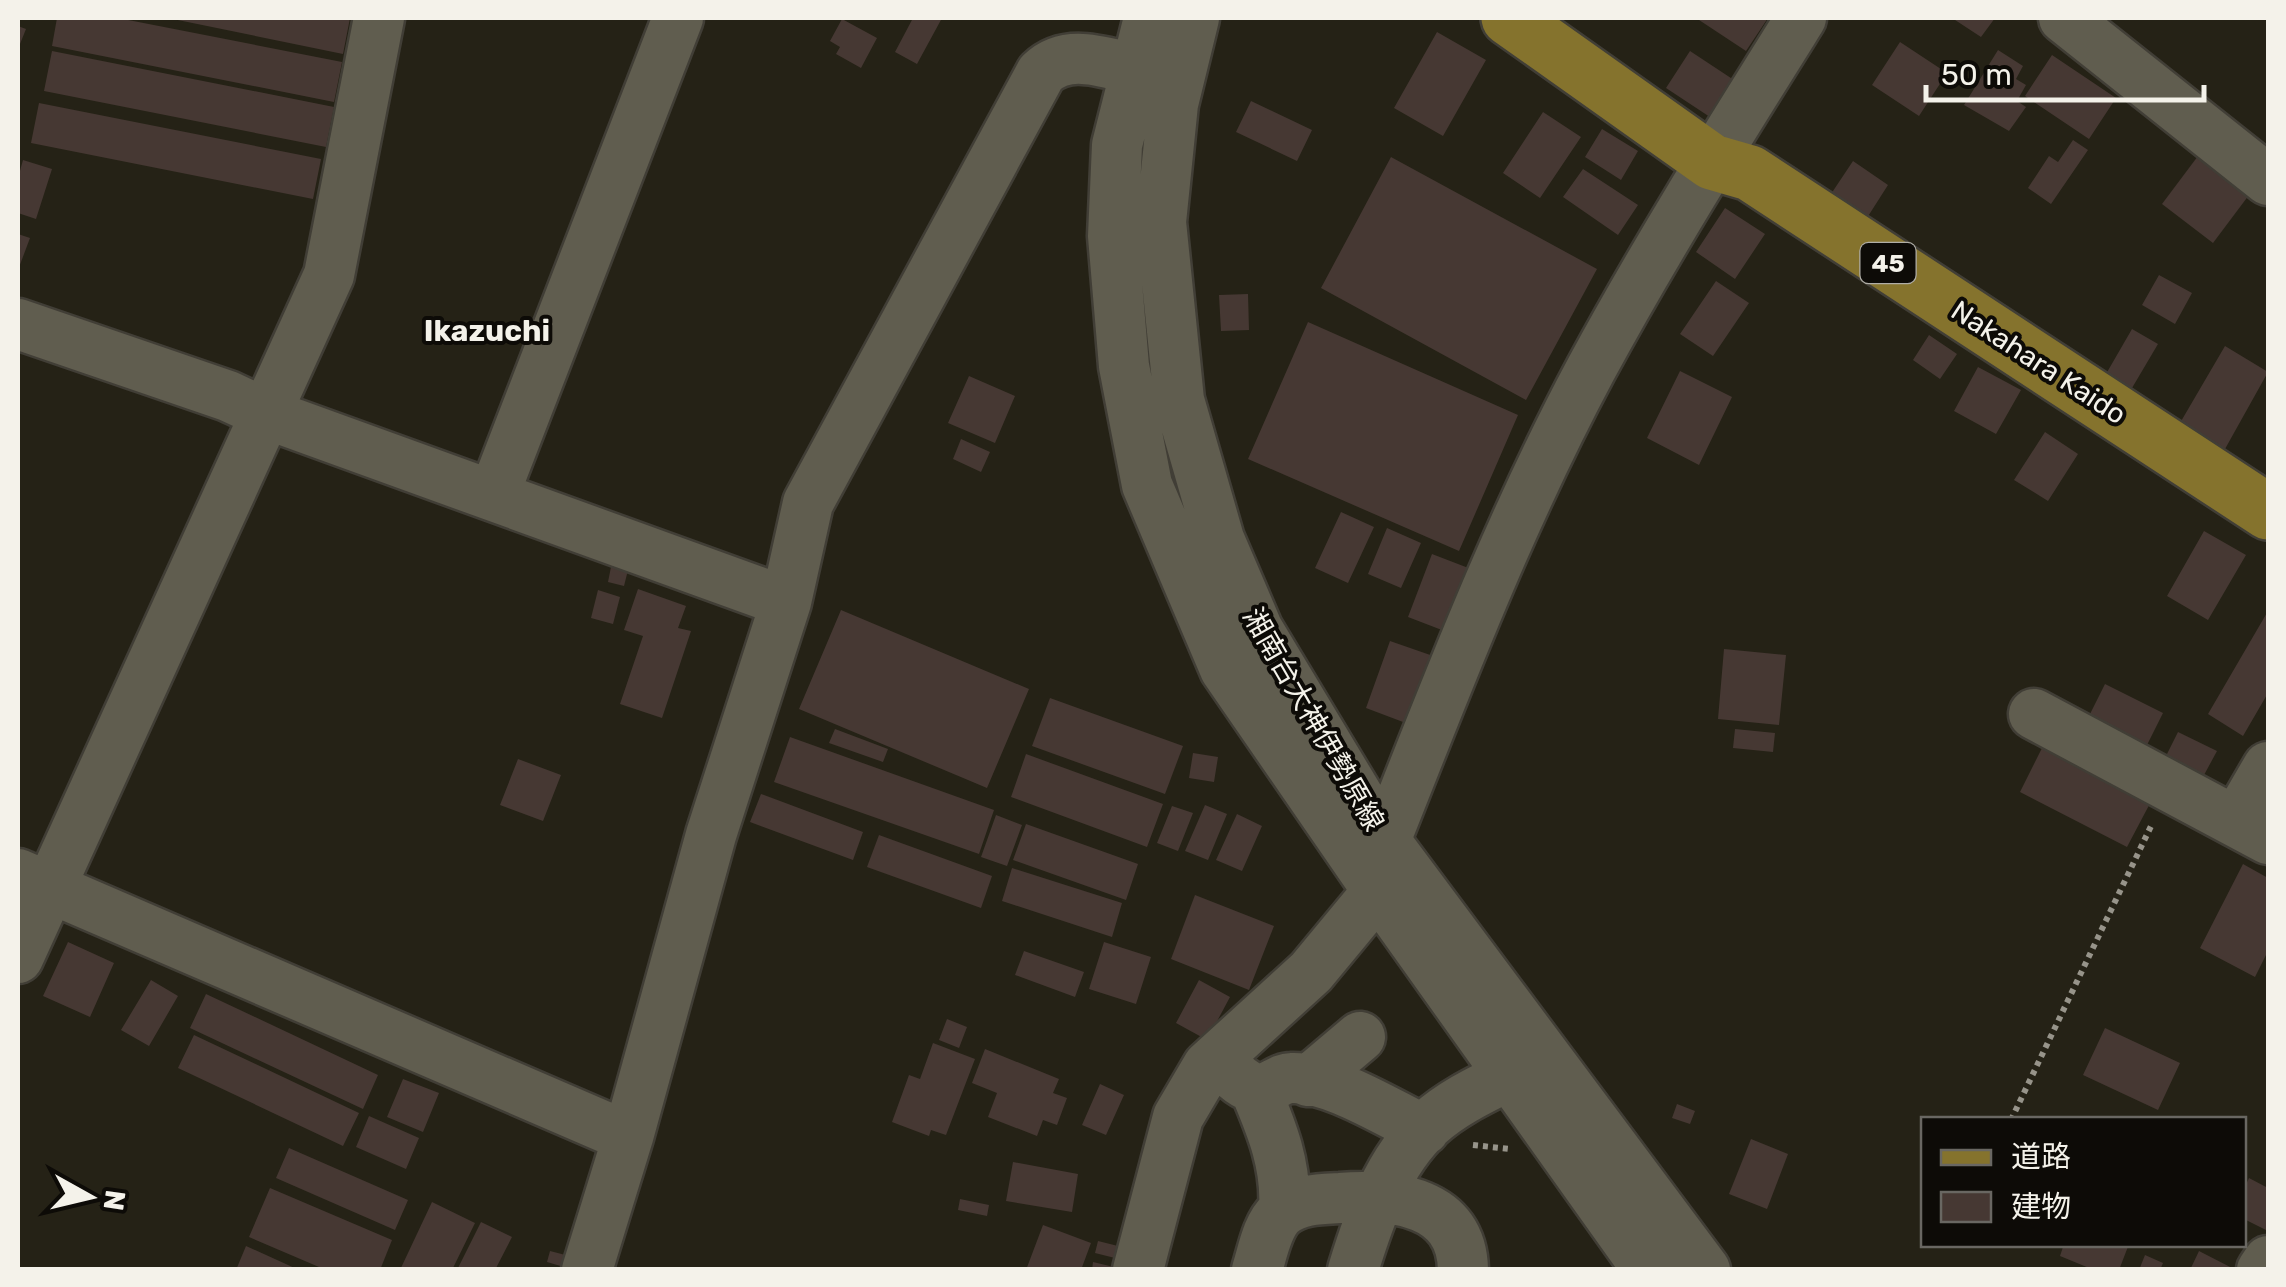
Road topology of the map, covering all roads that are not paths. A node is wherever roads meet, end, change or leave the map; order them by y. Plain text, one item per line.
1 (378, 18) edge
2 (678, 18) edge
3 (1148, 18) edge
4 (1194, 18) edge
5 (1509, 18) edge
6 (1800, 18) edge
7 (2064, 18) edge
8 (1134, 69) junction
9 (1712, 162) junction
10 (2268, 180) edge
11 (18, 324) edge
12 (267, 414) junction
13 (494, 494) junction
14 (2268, 512) edge
15 (786, 602) junction
16 (2034, 714) dead end
17 (2268, 767) edge
18 (2252, 831) edge
19 (1384, 841) junction
20 (33, 881) edge
21 (1378, 891) junction
22 (18, 958) edge
23 (1360, 1036) dead end
24 (1217, 1058) junction
25 (1510, 1076) junction
26 (1308, 1081) junction
27 (1255, 1089) junction
28 (1424, 1130) junction
29 (628, 1137) junction
30 (1379, 1196) junction
31 (1284, 1210) junction
32 (2268, 1261) edge
33 (587, 1270) edge
34 (1138, 1270) edge
35 (1257, 1270) edge
36 (1354, 1270) edge
37 (1463, 1270) edge
38 (1648, 1270) edge
39 (1705, 1270) edge
40 (2262, 1270) edge

1 - 12 street
2 - 13 street
3 - 8 street, 湘南台大神伊勢原線
4 - 19 street, 湘南台大神伊勢原線
5 - 9 main road, Nakahara Kaido / 45
6 - 9 street
7 - 10 street
8 - 15 street
8 - 21 street, 湘南台大神伊勢原線
9 - 14 main road, Nakahara Kaido / 45
9 - 19 street
11 - 12 street
12 - 13 street
12 - 20 street
13 - 15 street
15 - 29 street
16 - 18 street
17 - 18 street
19 - 39 street, 湘南台大神伊勢原線
20 - 22 street
20 - 29 street
21 - 24 street
21 - 25 street, 湘南台大神伊勢原線
23 - 26 street
24 - 27 street
24 - 34 street
25 - 28 street
25 - 38 street, 湘南台大神伊勢原線
26 - 27 street
26 - 28 street
27 - 31 street
28 - 30 street
29 - 33 street
30 - 31 street
30 - 36 street
30 - 37 street
31 - 35 street
32 - 40 street

